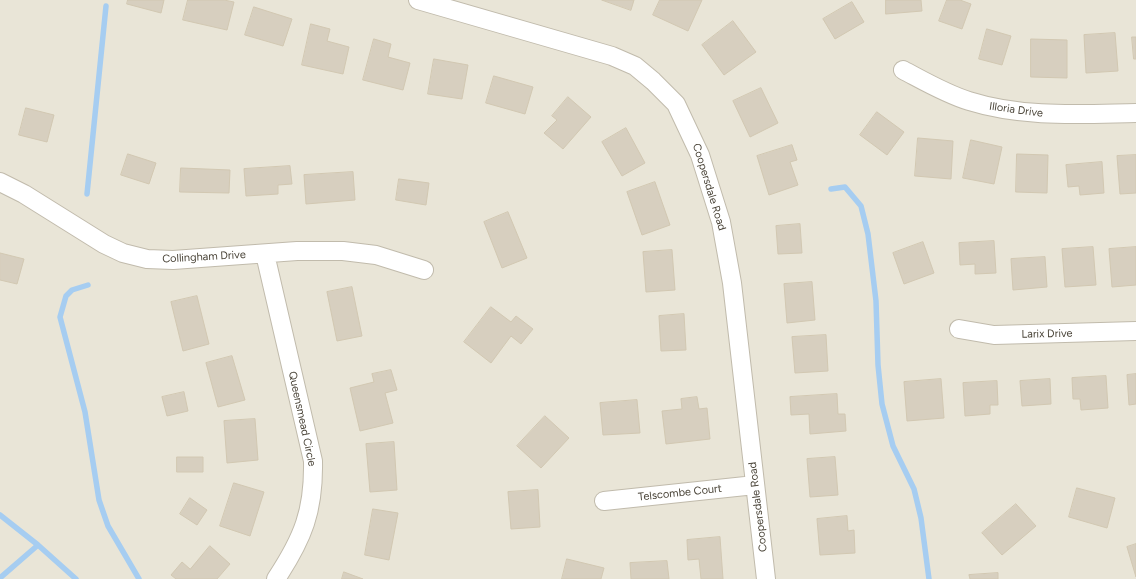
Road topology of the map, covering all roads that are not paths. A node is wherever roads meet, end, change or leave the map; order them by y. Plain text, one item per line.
1 (418, 0) edge
2 (902, 70) dead end
3 (1136, 112) edge
4 (0, 182) edge
5 (265, 254) junction
6 (424, 270) dead end
7 (959, 329) dead end
8 (1136, 331) edge
9 (755, 485) junction
10 (604, 501) dead end
11 (276, 579) edge
12 (766, 579) edge

1 - 9 street, Coopersdale Road
2 - 3 street, Illoria Drive
4 - 5 street, Collingham Drive
5 - 6 street, Collingham Drive
5 - 11 street, Queensmead Circle
7 - 8 street, Larix Drive
9 - 10 street, Telscombe Court
9 - 12 street, Coopersdale Road

